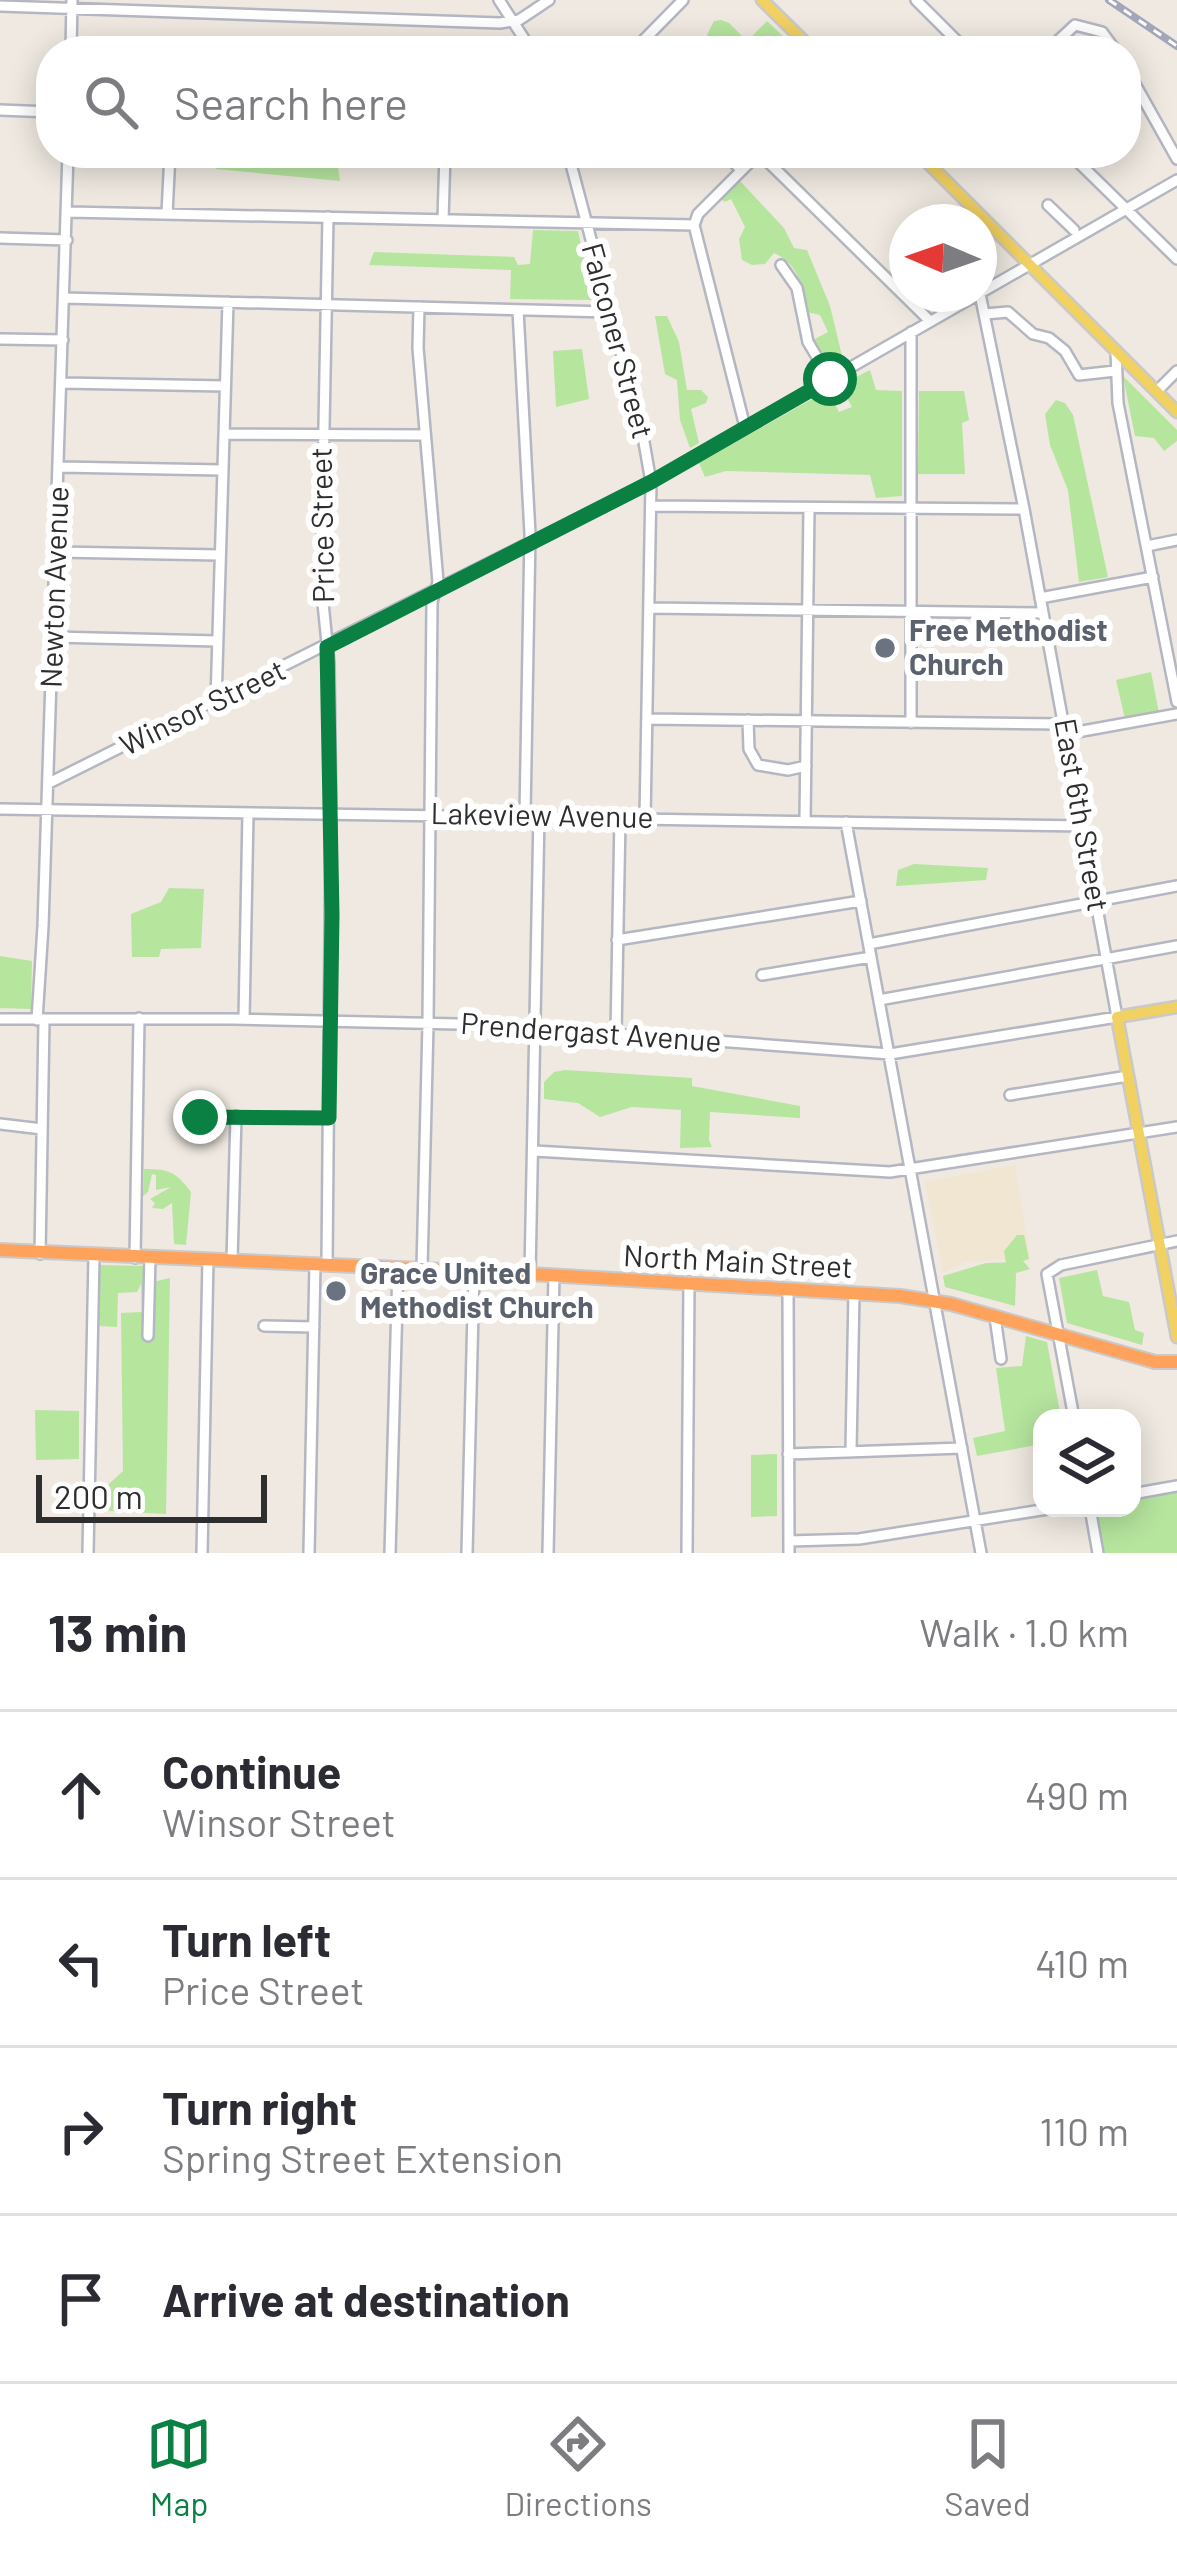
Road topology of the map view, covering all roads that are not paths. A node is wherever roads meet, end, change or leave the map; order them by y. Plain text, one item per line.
1 (499, 0) edge
2 (549, 0) edge
3 (682, 0) edge
4 (762, 0) edge
5 (916, 0) edge
6 (72, 4) edge
7 (0, 7) edge
8 (513, 21) junction
9 (71, 36) edge
10 (522, 36) edge
11 (647, 36) edge
12 (799, 36) edge
13 (952, 36) edge
14 (1061, 36) edge
15 (1105, 36) edge
16 (1141, 95) edge
17 (0, 110) edge
18 (36, 111) edge
19 (1177, 159) edge
20 (68, 168) edge
21 (169, 168) edge
22 (445, 168) edge
23 (572, 168) edge
24 (774, 168) edge
25 (933, 168) edge
26 (1085, 168) edge
27 (741, 170) edge
28 (1177, 180) edge
29 (1048, 205) dead end
30 (1129, 209) junction
31 (68, 212) junction
32 (167, 214) junction
33 (328, 217) junction
34 (443, 220) junction
35 (587, 224) junction
36 (694, 225) junction
37 (1074, 230) dead end
38 (0, 238) edge
39 (61, 240) junction
40 (1177, 259) edge
41 (781, 265) dead end
42 (1031, 266) junction
43 (997, 285) edge
44 (64, 298) junction
45 (229, 302) junction
46 (326, 305) junction
47 (419, 307) junction
48 (518, 310) junction
49 (610, 311) junction
50 (947, 312) edge
51 (986, 314) joint
52 (930, 321) junction
53 (911, 332) junction
54 (0, 339) edge
55 (63, 340) junction
56 (1116, 351) junction
57 (1115, 371) junction
58 (1177, 371) edge
59 (830, 379) junction
60 (62, 383) junction
61 (225, 386) junction
62 (1156, 392) junction
63 (1177, 412) edge
64 (745, 427) junction
65 (224, 434) junction
66 (424, 435) junction
67 (322, 436) junction
68 (59, 467) junction
69 (222, 470) junction
70 (651, 482) junction
71 (652, 506) junction
72 (809, 508) junction
73 (910, 508) junction
74 (1024, 509) junction
75 (1177, 540) edge
76 (530, 544) junction
77 (1147, 546) junction
78 (57, 552) junction
79 (220, 555) junction
80 (1153, 577) junction
81 (434, 594) junction
82 (1040, 598) junction
83 (650, 608) junction
84 (808, 610) junction
85 (912, 612) junction
86 (1043, 614) junction
87 (53, 637) junction
88 (217, 641) junction
89 (327, 647) junction
90 (1175, 681) edge
91 (216, 702) junction
92 (1177, 702) edge
93 (1177, 714) edge
94 (911, 718) junction
95 (648, 719) junction
96 (748, 720) junction
97 (806, 721) junction
98 (1069, 731) junction
99 (733, 754) dead end
100 (751, 754) junction
101 (806, 766) junction
102 (49, 783) junction
103 (0, 808) edge
104 (47, 813) junction
105 (248, 813) junction
106 (331, 814) junction
107 (428, 814) junction
108 (526, 815) junction
109 (539, 815) junction
110 (620, 818) junction
111 (645, 819) junction
112 (805, 821) junction
113 (846, 822) junction
114 (1083, 826) junction
115 (1177, 886) edge
116 (861, 901) junction
117 (1096, 901) junction
118 (617, 940) junction
119 (869, 944) junction
120 (1177, 946) edge
121 (872, 958) junction
122 (1106, 958) junction
123 (762, 975) dead end
124 (879, 1000) junction
125 (1177, 1007) edge
126 (1117, 1017) junction
127 (140, 1018) junction
128 (0, 1019) edge
129 (244, 1019) junction
130 (40, 1020) junction
131 (331, 1022) junction
132 (428, 1024) junction
133 (537, 1028) junction
134 (616, 1029) junction
135 (890, 1054) junction
136 (1128, 1076) junction
137 (1010, 1095) dead end
138 (236, 1116) junction
139 (200, 1117) dead end
140 (329, 1118) junction
141 (0, 1124) edge
142 (1177, 1127) edge
143 (42, 1129) junction
144 (1139, 1134) junction
145 (535, 1151) junction
146 (911, 1171) junction
147 (1177, 1241) edge
148 (1159, 1244) junction
149 (0, 1250) edge
150 (40, 1253) junction
151 (94, 1256) junction
152 (135, 1258) junction
153 (151, 1258) junction
154 (208, 1259) junction
155 (232, 1260) junction
156 (321, 1264) junction
157 (398, 1268) junction
158 (422, 1268) junction
159 (474, 1271) junction
160 (530, 1274) junction
161 (554, 1282) junction
162 (689, 1282) junction
163 (788, 1288) junction
164 (854, 1293) junction
165 (935, 1301) junction
166 (995, 1317) junction
167 (264, 1326) dead end
168 (314, 1327) junction
169 (148, 1336) dead end
170 (1058, 1336) junction
171 (1177, 1337) edge
172 (1141, 1358) junction
173 (1001, 1359) dead end
174 (1177, 1362) edge
175 (1177, 1371) edge
176 (1072, 1409) edge
177 (962, 1448) junction
178 (851, 1450) junction
179 (788, 1454) junction
180 (1177, 1486) edge
181 (1141, 1492) edge
182 (1033, 1512) edge
183 (1092, 1517) edge
184 (975, 1523) junction
185 (789, 1547) edge
186 (88, 1553) edge
187 (202, 1553) edge
188 (309, 1553) edge
189 (390, 1553) edge
190 (467, 1553) edge
191 (548, 1553) edge
192 (687, 1553) edge
193 (981, 1553) edge
194 (1098, 1553) edge

1 - 8 street
2 - 8 street
3 - 11 street
4 - 12 main road
5 - 13 street
6 - 7 street
6 - 8 street
6 - 9 street
8 - 10 street
14 - 15 street
16 - 19 street
17 - 18 street
20 - 31 street, Newton Avenue
21 - 32 street
22 - 34 street
23 - 35 street, Falconer Street
24 - 52 street
25 - 42 main road
26 - 30 street
27 - 36 street
28 - 30 street, Winsor Street
29 - 37 street
30 - 40 street
30 - 42 street, Winsor Street
31 - 32 street
31 - 39 street, Newton Avenue
32 - 33 street
33 - 34 street
33 - 46 street, Price Street
34 - 35 street
35 - 36 street
35 - 49 street, Falconer Street
36 - 64 street
38 - 39 street
39 - 44 street, Newton Avenue
41 - 59 street
42 - 43 street, Winsor Street
42 - 56 main road
44 - 45 street
44 - 55 street, Newton Avenue
45 - 46 street
45 - 61 street
46 - 47 street
46 - 67 street, Price Street
47 - 48 street
47 - 66 street
48 - 49 street
48 - 76 street
49 - 70 street, Falconer Street
50 - 52 street, Winsor Street
51 - 57 street
51 - 74 street, East 6th Street
52 - 53 street, Winsor Street
53 - 59 street, Winsor Street
53 - 73 street
54 - 55 street
55 - 60 street, Newton Avenue
56 - 57 street
56 - 62 main road
57 - 77 street
58 - 62 street
59 - 64 street, Winsor Street
60 - 61 street
60 - 68 street, Newton Avenue
61 - 65 street
62 - 63 main road
64 - 70 street, Winsor Street
65 - 67 street
65 - 69 street
66 - 67 street
66 - 81 street
67 - 89 street, Price Street
68 - 69 street
68 - 78 street, Newton Avenue
69 - 79 street
70 - 71 street, Falconer Street
70 - 76 street, Winsor Street
71 - 72 street
71 - 83 street, Falconer Street
72 - 73 street
72 - 84 street
73 - 74 street
73 - 85 street
74 - 82 street, East 6th Street
75 - 77 street
76 - 81 street, Winsor Street
76 - 108 street
77 - 80 street
78 - 79 street
78 - 87 street, Newton Avenue
79 - 88 street
80 - 82 street
80 - 90 street
81 - 89 street, Winsor Street
81 - 107 street
82 - 86 street, East 6th Street
83 - 84 street
83 - 95 street, Falconer Street
84 - 85 street
84 - 97 street
85 - 86 street
85 - 94 street
86 - 98 street, East 6th Street
87 - 88 street
87 - 102 street, Newton Avenue
88 - 91 street
89 - 91 street, Winsor Street
89 - 106 street, Price Street
90 - 92 street
91 - 102 street, Winsor Street
93 - 98 street
94 - 97 street
94 - 98 street
95 - 96 street
95 - 111 street, Falconer Street
96 - 97 street
96 - 100 street
97 - 101 street
98 - 114 street, East 6th Street
99 - 100 street
100 - 101 street
101 - 112 street
102 - 104 street, Newton Avenue
103 - 104 street, Lakeview Avenue
104 - 105 street, Lakeview Avenue
104 - 130 street, Newton Avenue
105 - 106 street, Lakeview Avenue
105 - 129 street
106 - 107 street, Lakeview Avenue
106 - 131 street, Price Street
107 - 108 street, Lakeview Avenue
107 - 132 street
108 - 109 street, Lakeview Avenue
109 - 110 street, Lakeview Avenue
109 - 133 street
110 - 111 street, Lakeview Avenue
110 - 118 street
111 - 112 street, Lakeview Avenue
112 - 113 street, Lakeview Avenue
113 - 114 street, Lakeview Avenue
113 - 116 street
114 - 117 street, East 6th Street
115 - 117 street
116 - 118 street
116 - 119 street
117 - 119 street
117 - 122 street, East 6th Street
118 - 134 street
119 - 121 street
120 - 122 street
121 - 123 street
121 - 124 street
122 - 124 street
122 - 126 street, East 6th Street
124 - 135 street
125 - 126 main road, Prendergast Avenue
126 - 135 street, Prendergast Avenue
126 - 136 main road, East 6th Street
127 - 129 street, Prendergast Avenue
127 - 130 street, Prendergast Avenue
127 - 152 street
128 - 130 street, Prendergast Avenue
129 - 131 street, Prendergast Avenue
130 - 143 street, Newton Avenue
131 - 132 street, Prendergast Avenue
131 - 140 street, Price Street
132 - 133 street, Prendergast Avenue
132 - 158 street
133 - 134 street, Prendergast Avenue
133 - 145 street
134 - 135 street, Prendergast Avenue
135 - 146 street
136 - 137 street
136 - 144 main road, East 6th Street
138 - 139 street
138 - 140 street
138 - 155 street
140 - 156 street, Price Street
141 - 143 street
142 - 144 street
143 - 150 street, Newton Avenue
144 - 146 street
144 - 148 main road, East 6th Street
145 - 146 street
145 - 160 street
146 - 165 street
147 - 148 street
148 - 170 street
148 - 171 main road, East 6th Street
149 - 150 highway, North Main Street
150 - 151 highway, North Main Street
151 - 152 highway, North Main Street
151 - 186 street
152 - 153 highway, North Main Street
153 - 154 highway, North Main Street
153 - 169 street
154 - 155 highway, North Main Street
154 - 187 street
155 - 156 highway, North Main Street
156 - 157 highway, North Main Street
156 - 168 street, Price Street
157 - 158 highway, North Main Street
157 - 189 street
158 - 159 highway, North Main Street
159 - 160 highway, North Main Street
159 - 190 street
160 - 161 highway, North Main Street
161 - 162 highway, North Main Street
161 - 191 street
162 - 163 highway, North Main Street
162 - 192 street
163 - 164 highway, North Main Street
163 - 179 street
164 - 165 highway, North Main Street
164 - 178 street
165 - 166 highway, North Main Street
165 - 177 street
166 - 170 highway, North Main Street
166 - 173 street
167 - 168 street
168 - 188 street, Price Street
170 - 172 highway, North Main Street
170 - 176 street
172 - 174 highway, North Main Street
172 - 175 highway
177 - 178 street
177 - 184 street
178 - 179 street
179 - 185 street
180 - 181 street
182 - 184 street
183 - 194 street
184 - 185 street
184 - 193 street

